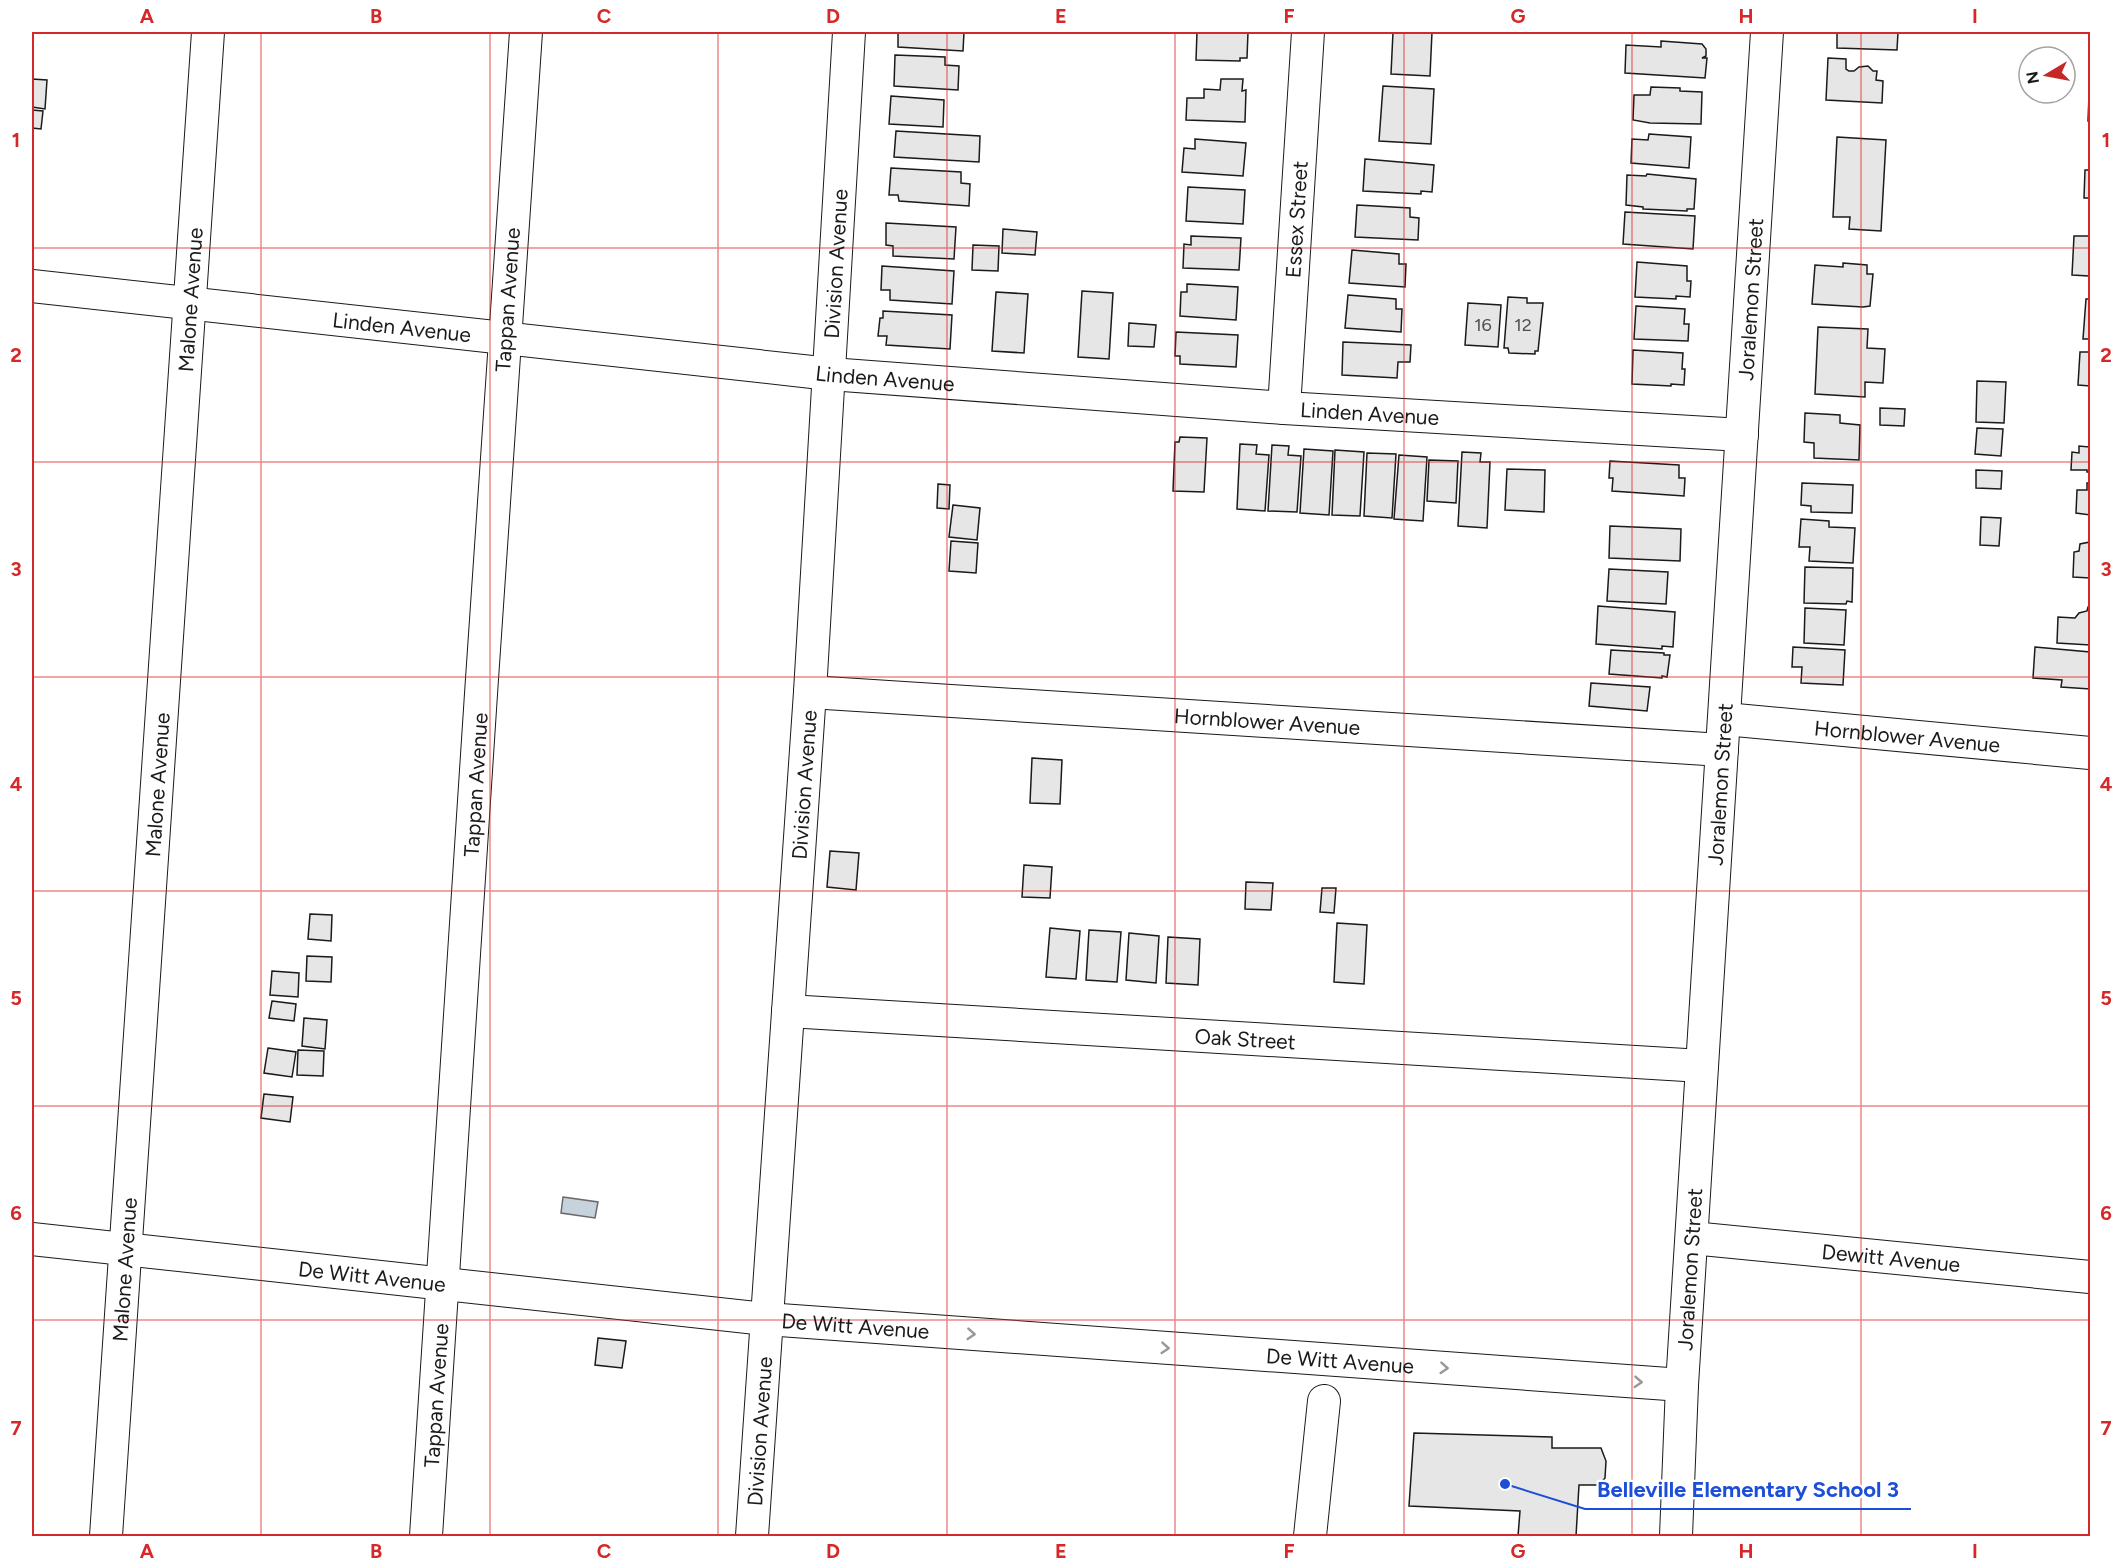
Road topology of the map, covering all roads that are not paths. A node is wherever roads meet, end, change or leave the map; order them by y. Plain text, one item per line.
1 (208, 32) edge
2 (526, 32) edge
3 (849, 32) edge
4 (1308, 32) edge
5 (1767, 32) edge
6 (32, 286) edge
7 (190, 302) junction
8 (503, 339) junction
9 (830, 374) junction
10 (1284, 408) junction
11 (1742, 435) junction
12 (810, 692) junction
13 (1725, 719) junction
14 (1722, 750) junction
15 (2091, 753) edge
16 (788, 1011) junction
17 (1702, 1066) junction
18 (1692, 1238) junction
19 (32, 1239) edge
20 (124, 1250) junction
21 (2091, 1276) edge
22 (443, 1284) junction
23 (766, 1319) junction
24 (1682, 1385) junction
25 (1324, 1401) dead end
26 (106, 1536) edge
27 (426, 1536) edge
28 (752, 1536) edge
29 (1310, 1536) edge
30 (1676, 1536) edge

1 - 7 street, Malone Avenue
2 - 8 street, Tappan Avenue
3 - 9 street, Division Avenue
4 - 10 street, Essex Street
5 - 11 street, Joralemon Street
6 - 7 street, Linden Avenue
7 - 8 street, Linden Avenue
7 - 20 street, Malone Avenue
8 - 9 street, Linden Avenue
8 - 22 street, Tappan Avenue
9 - 10 street, Linden Avenue
9 - 12 street, Division Avenue
10 - 11 street, Linden Avenue
11 - 13 street, Joralemon Street
12 - 14 street, Hornblower Avenue
12 - 16 street, Division Avenue
13 - 14 street, Joralemon Street
13 - 15 street, Hornblower Avenue
14 - 17 street, Joralemon Street
16 - 17 street, Oak Street
16 - 23 street, Division Avenue
17 - 18 street, Joralemon Street
18 - 21 street, Dewitt Avenue
18 - 24 street, Joralemon Street
19 - 20 street, De Witt Avenue
20 - 22 street, De Witt Avenue
20 - 26 street, Malone Avenue
22 - 23 street, De Witt Avenue
22 - 27 street, Tappan Avenue
23 -> 24 street, De Witt Avenue
23 - 28 street, Division Avenue
24 - 30 street, Joralemon Street
25 - 29 street

